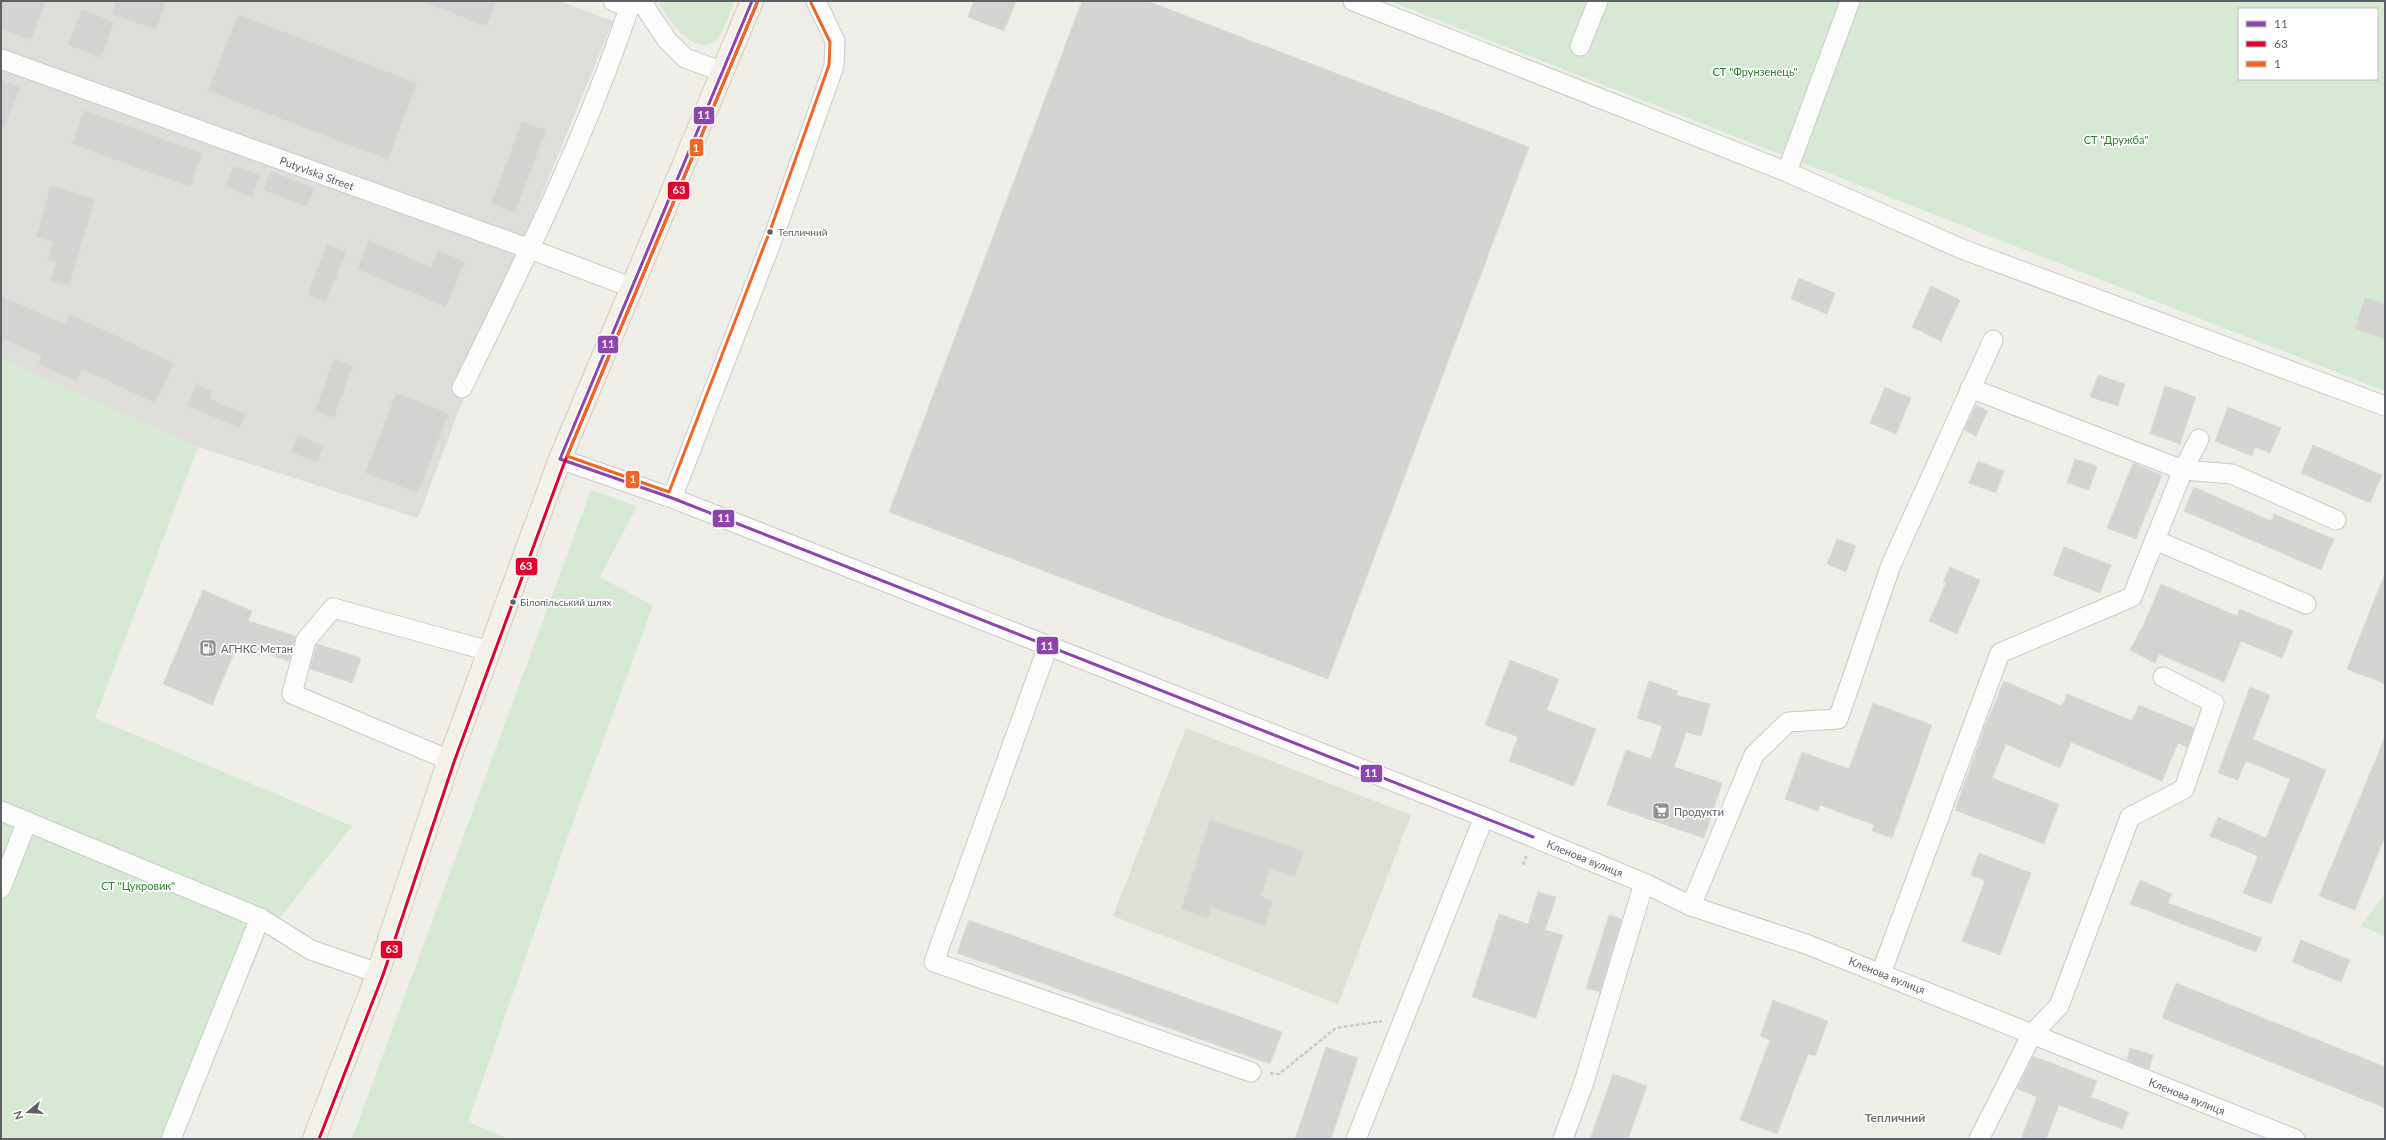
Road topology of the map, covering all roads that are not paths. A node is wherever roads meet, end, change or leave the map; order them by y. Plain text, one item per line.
1 (752, 1) edge
2 (816, 1) edge
3 (1353, 1) edge
4 (1598, 1) edge
5 (1850, 1) edge
6 (631, 3) edge
7 (1580, 46) dead end
8 (1, 59) edge
9 (723, 72) junction
10 (1787, 172) junction
11 (530, 249) junction
12 (633, 288) junction
13 (1994, 340) dead end
14 (462, 388) dead end
15 (1970, 388) junction
16 (2385, 406) edge
17 (2198, 439) dead end
18 (560, 458) junction
19 (2184, 470) junction
20 (672, 498) junction
21 (2336, 520) dead end
22 (2155, 540) junction
23 (2306, 604) dead end
24 (1048, 646) junction
25 (489, 651) junction
26 (2163, 677) dead end
27 (449, 760) junction
28 (1, 811) edge
29 (1484, 817) junction
30 (27, 821) junction
31 (1644, 883) junction
32 (1, 888) edge
33 (1691, 906) junction
34 (260, 918) junction
35 (378, 973) junction
36 (1881, 973) junction
37 (2032, 1034) junction
38 (1251, 1072) road end
39 (2259, 1133) edge
40 (171, 1139) edge
41 (314, 1139) edge
42 (1356, 1139) edge
43 (1563, 1139) edge
44 (1979, 1139) edge
45 (2295, 1139) edge

1 - 9 main road
2 - 20 street
3 - 10 street
4 - 7 street
5 - 10 street
6 - 9 street
6 - 11 street
8 - 11 street, Putyvlska Street
9 - 12 main road
10 - 16 street
11 - 12 street, Putyvlska Street
11 - 14 street
12 - 18 main road
13 - 15 street
15 - 19 street
15 - 33 street
17 - 19 street
18 - 20 street, Кленова вулиця
18 - 25 main road
19 - 21 street
19 - 22 street
20 - 24 street, Кленова вулиця
22 - 23 street
22 - 36 street
24 - 29 street, Кленова вулиця
24 - 38 street
25 - 27 main road
25 - 27 street
26 - 37 street
27 - 35 main road
28 - 30 street
29 - 31 street, Кленова вулиця
29 - 42 street
30 - 32 street
30 - 34 street
31 - 33 street, Кленова вулиця
31 - 43 street
33 - 36 street, Кленова вулиця
34 - 35 street
34 - 40 street
35 - 41 main road
36 - 37 street, Кленова вулиця
37 - 39 street, Кленова вулиця
37 - 44 street
39 - 45 street, Кленова вулиця

